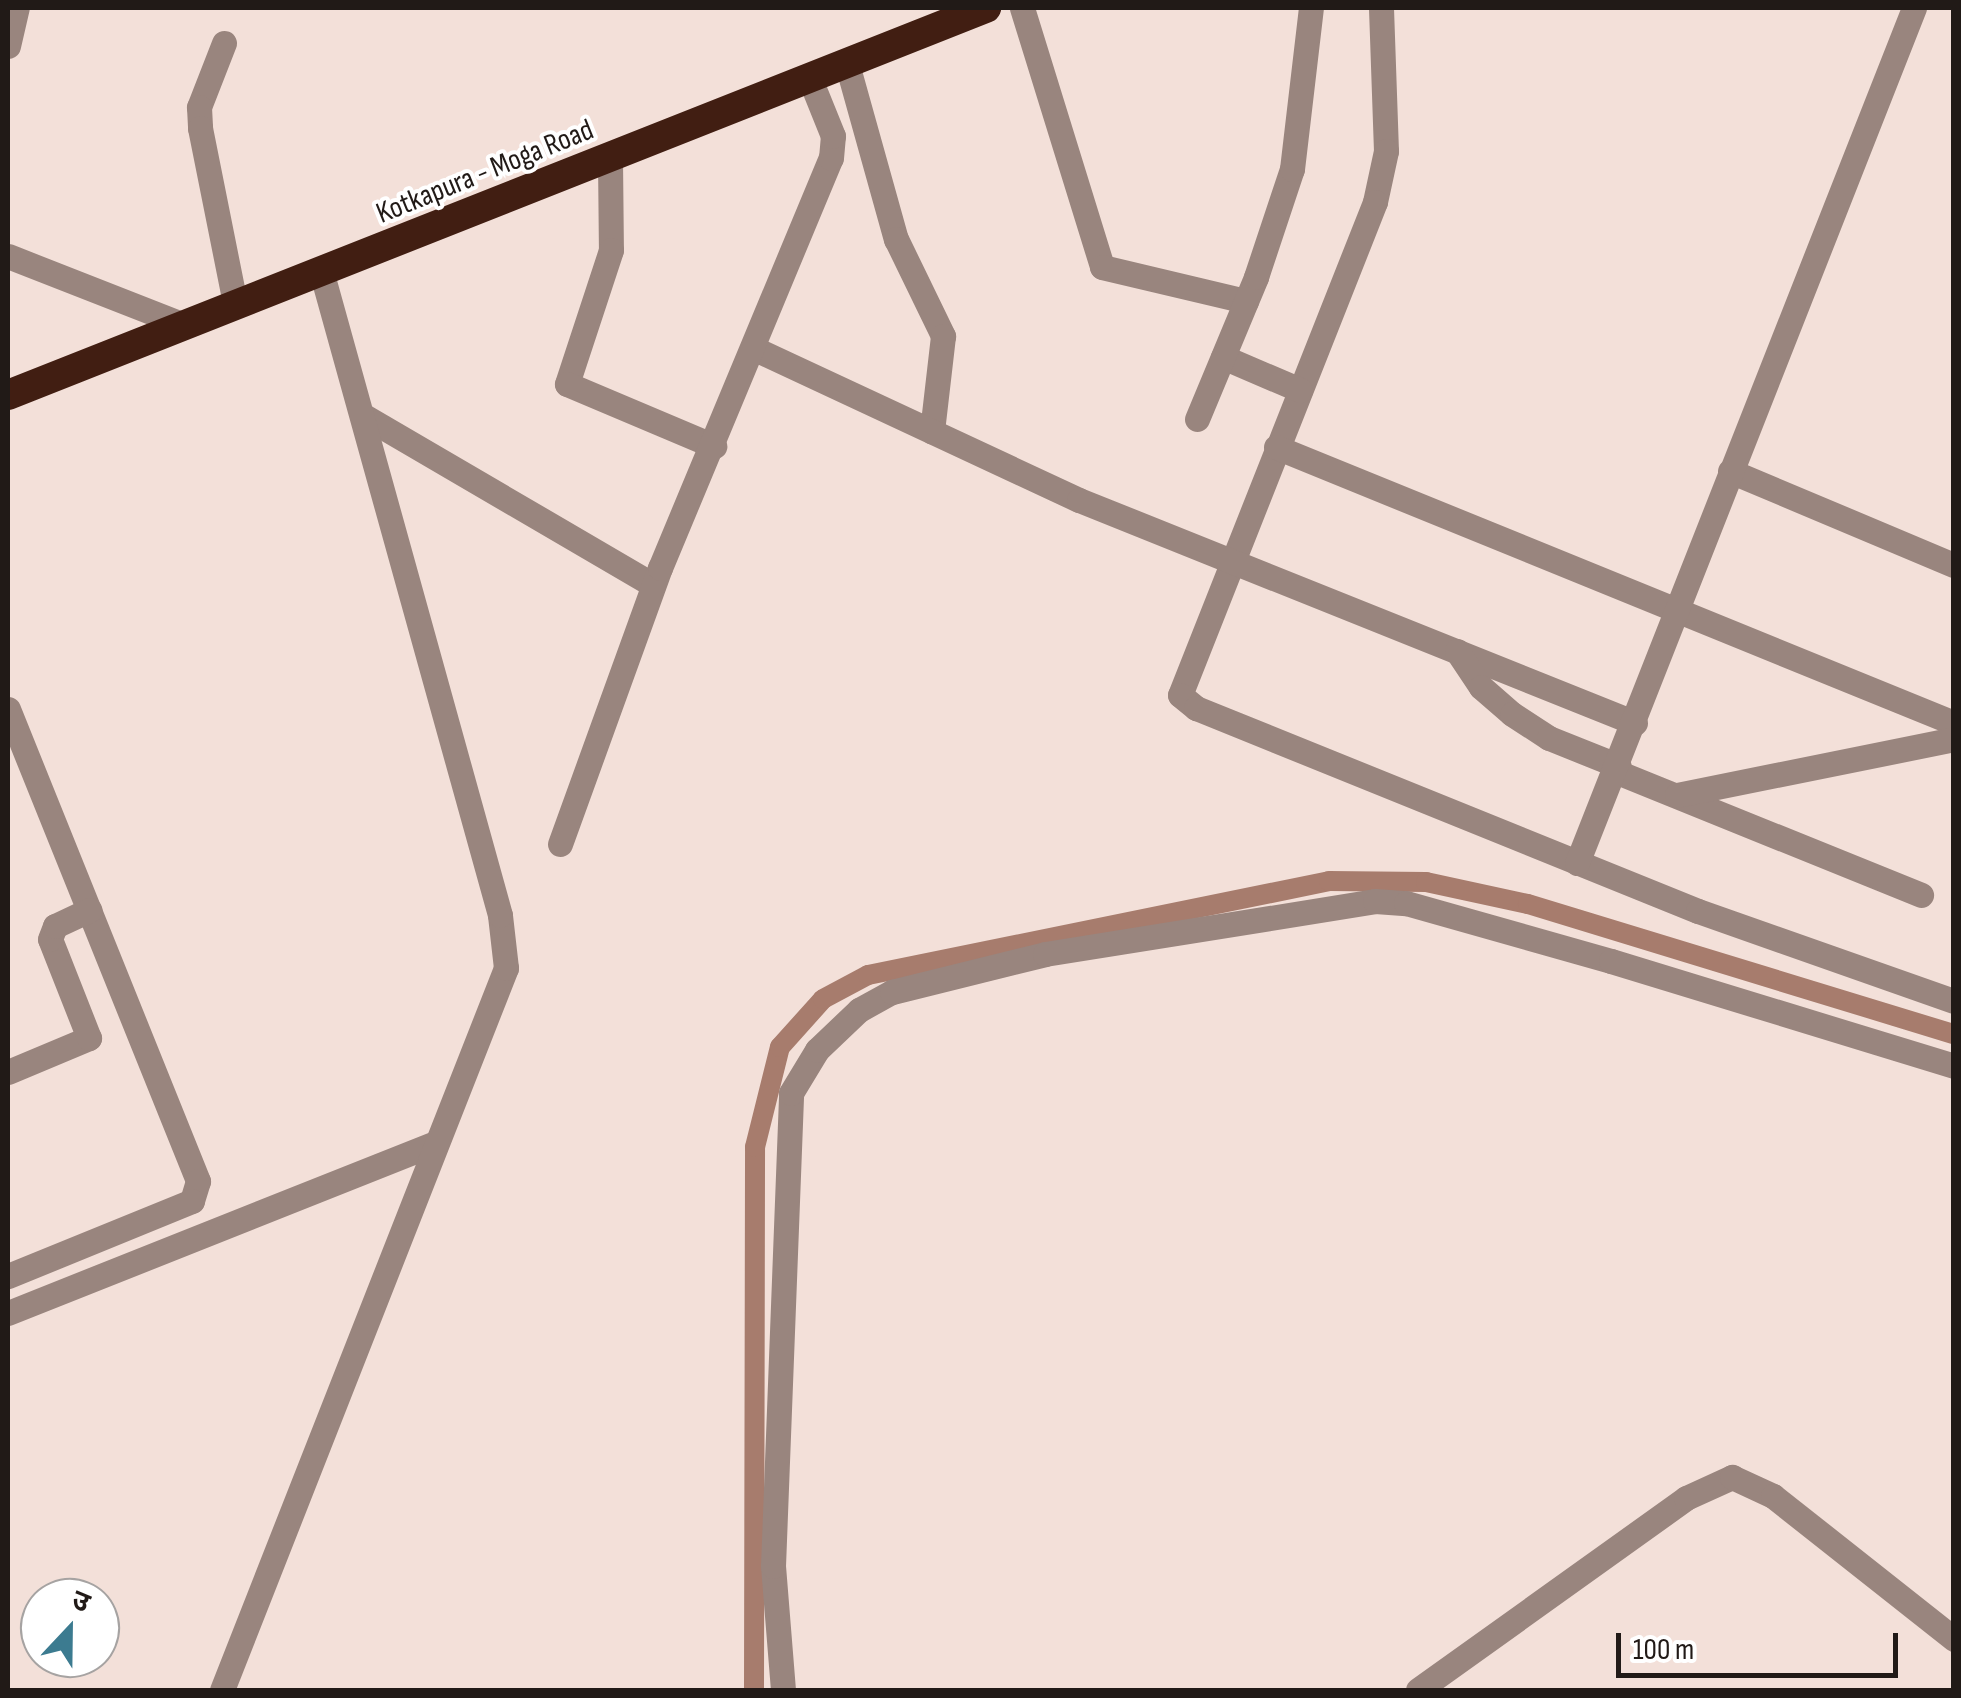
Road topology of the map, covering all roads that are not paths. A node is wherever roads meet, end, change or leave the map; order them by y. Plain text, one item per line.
1 (17, 8) edge
2 (986, 8) edge
3 (1022, 8) edge
4 (1311, 8) edge
5 (1381, 8) edge
6 (1914, 8) edge
7 (224, 43) dead end
8 (8, 46) edge
9 (847, 64) junction
10 (810, 79) junction
11 (610, 160) junction
12 (8, 256) edge
13 (322, 274) junction
14 (1246, 301) junction
15 (235, 303) junction
16 (178, 322) junction
17 (755, 349) junction
18 (1223, 357) junction
19 (1300, 390) junction
20 (8, 394) edge
21 (364, 416) junction
22 (1197, 419) dead end
23 (932, 431) junction
24 (714, 446) junction
25 (1276, 447) junction
26 (1730, 472) junction
27 (1231, 558) junction
28 (1954, 565) edge
29 (654, 585) junction
30 (1678, 606) junction
31 (1457, 651) junction
32 (8, 709) edge
33 (1635, 723) junction
34 (1954, 723) edge
35 (1954, 739) edge
36 (14, 742) edge
37 (1618, 769) junction
38 (1677, 796) junction
39 (560, 844) dead end
40 (1578, 864) junction
41 (1921, 894) dead end
42 (89, 910) junction
43 (1954, 1002) edge
44 (1954, 1066) edge
45 (8, 1072) edge
46 (436, 1143) junction
47 (8, 1276) edge
48 (8, 1313) edge
49 (1954, 1639) edge
50 (222, 1690) edge
51 (783, 1690) edge
52 (1418, 1690) edge

1 - 8 street
2 - 9 highway, Kotkapura - Moga Road
3 - 14 street
4 - 14 street
5 - 19 street
6 - 26 street
7 - 15 street
9 - 10 highway, Kotkapura - Moga Road
9 - 23 street
10 - 11 highway, Kotkapura - Moga Road
10 - 17 street
11 - 13 highway, Kotkapura - Moga Road
11 - 24 street
12 - 16 street
13 - 15 highway, Kotkapura - Moga Road
13 - 21 street
14 - 18 street
15 - 16 highway, Kotkapura - Moga Road
16 - 20 highway, Kotkapura - Moga Road
17 - 23 street
17 - 24 street
18 - 19 street
18 - 22 street
19 - 25 street
21 - 29 street
21 - 46 street
23 - 27 street
24 - 29 street
25 - 27 street
25 - 30 street
26 - 28 street
26 - 30 street
27 - 31 street
27 - 40 street
29 - 39 street
30 - 33 street
30 - 34 street
31 - 33 street
31 - 37 street
32 - 36 street
33 - 37 street
35 - 38 street
36 - 42 street
37 - 38 street
37 - 40 street
38 - 41 street
40 - 43 street
42 - 45 street
42 - 47 street
44 - 51 street
46 - 48 street
46 - 50 street
49 - 52 street

